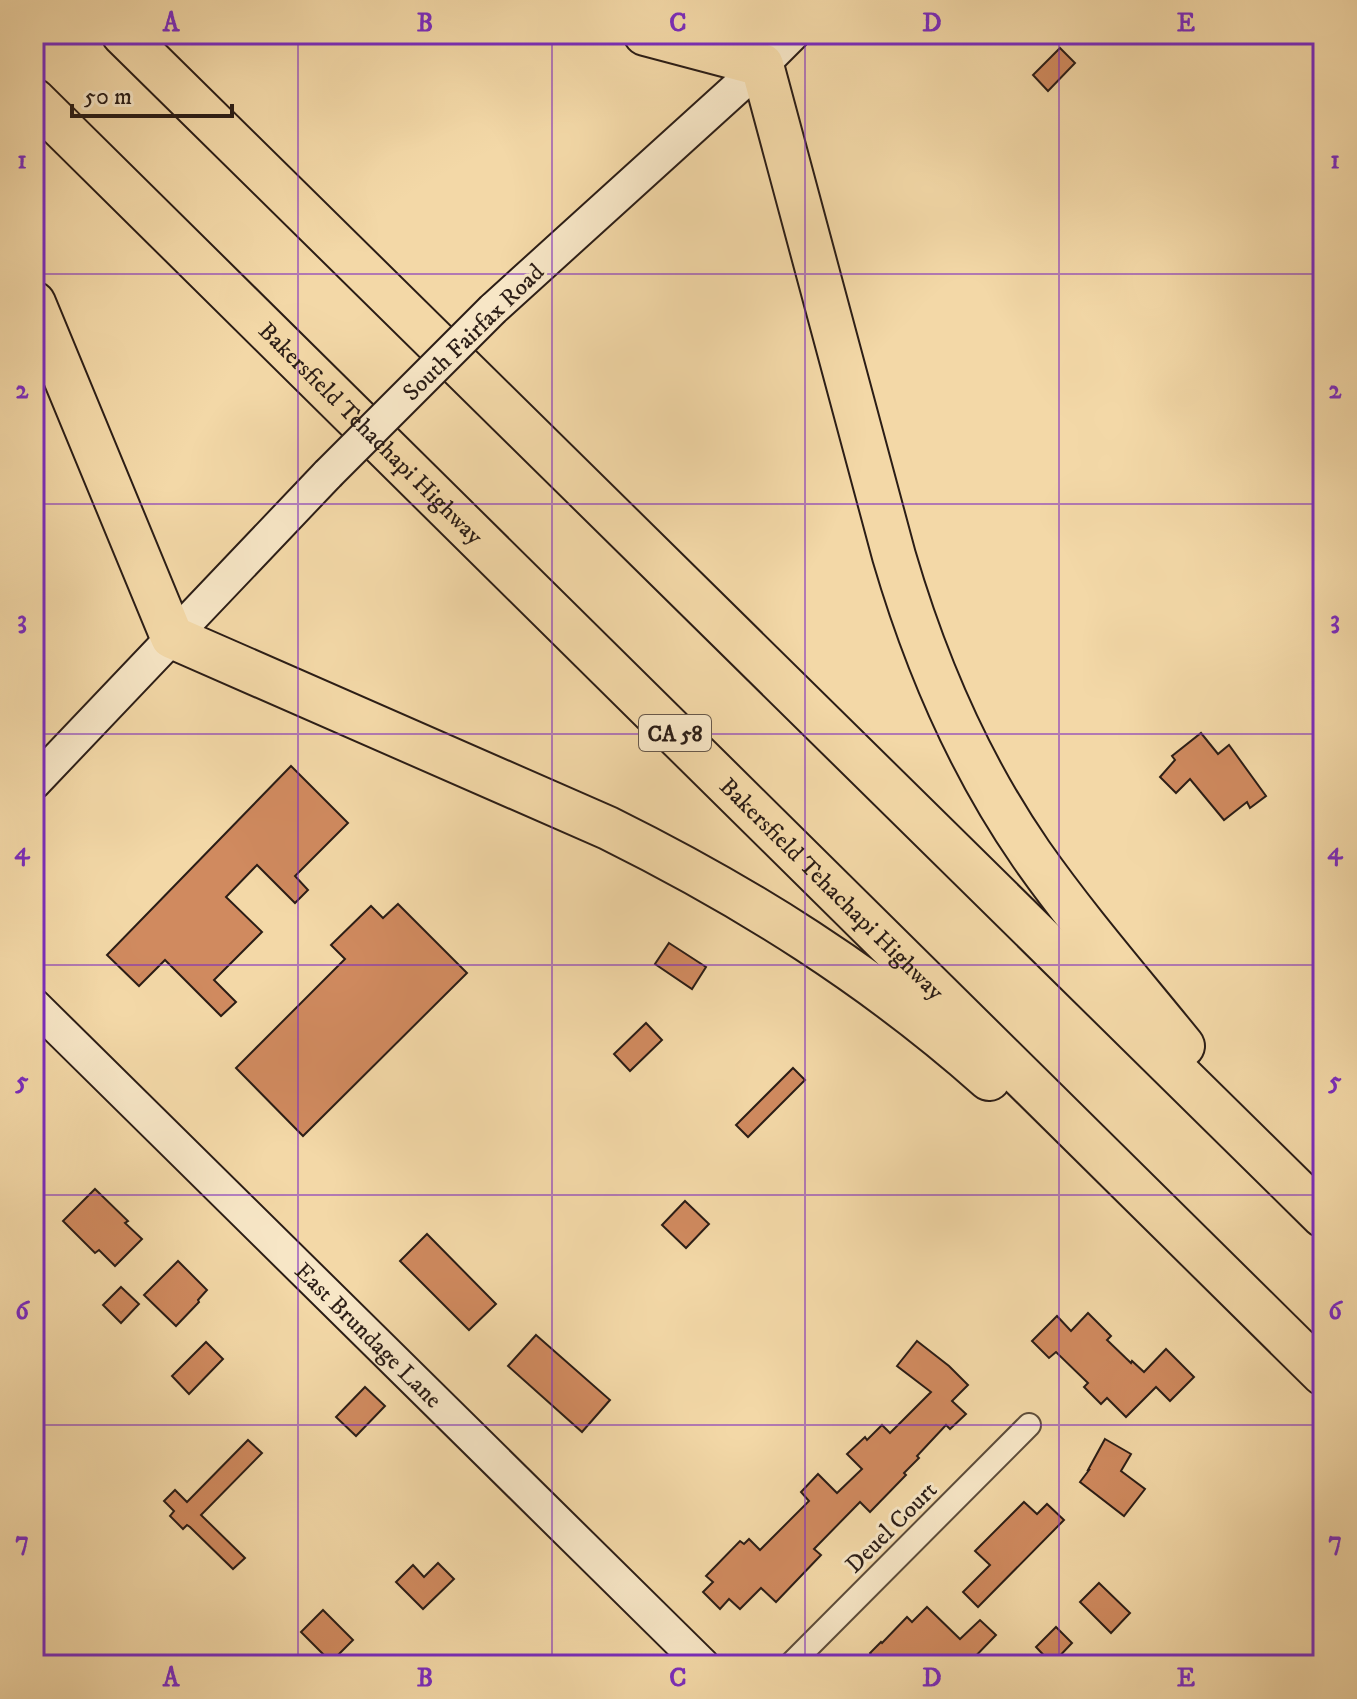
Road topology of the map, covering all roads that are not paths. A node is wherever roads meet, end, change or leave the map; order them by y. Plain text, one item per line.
1 (123, 34) edge
2 (645, 34) edge
3 (793, 34) edge
4 (762, 65) junction
5 (34, 100) edge
6 (34, 303) edge
7 (172, 637) junction
8 (34, 783) edge
9 (34, 1005) edge
10 (1322, 1215) edge
11 (1319, 1370) edge
12 (1029, 1425) dead end
13 (703, 1665) edge
14 (790, 1665) edge

1 - 10 highway
2 - 4 highway
3 - 4 main road, South Fairfax Road
4 - 7 main road, South Fairfax Road, bridge
4 - 10 highway
5 - 11 highway, Bakersfield Tehachapi Highway / CA 58
6 - 7 highway
7 - 8 main road, South Fairfax Road
7 - 11 highway
9 - 13 main road, East Brundage Lane
12 - 14 street, Deuel Court

